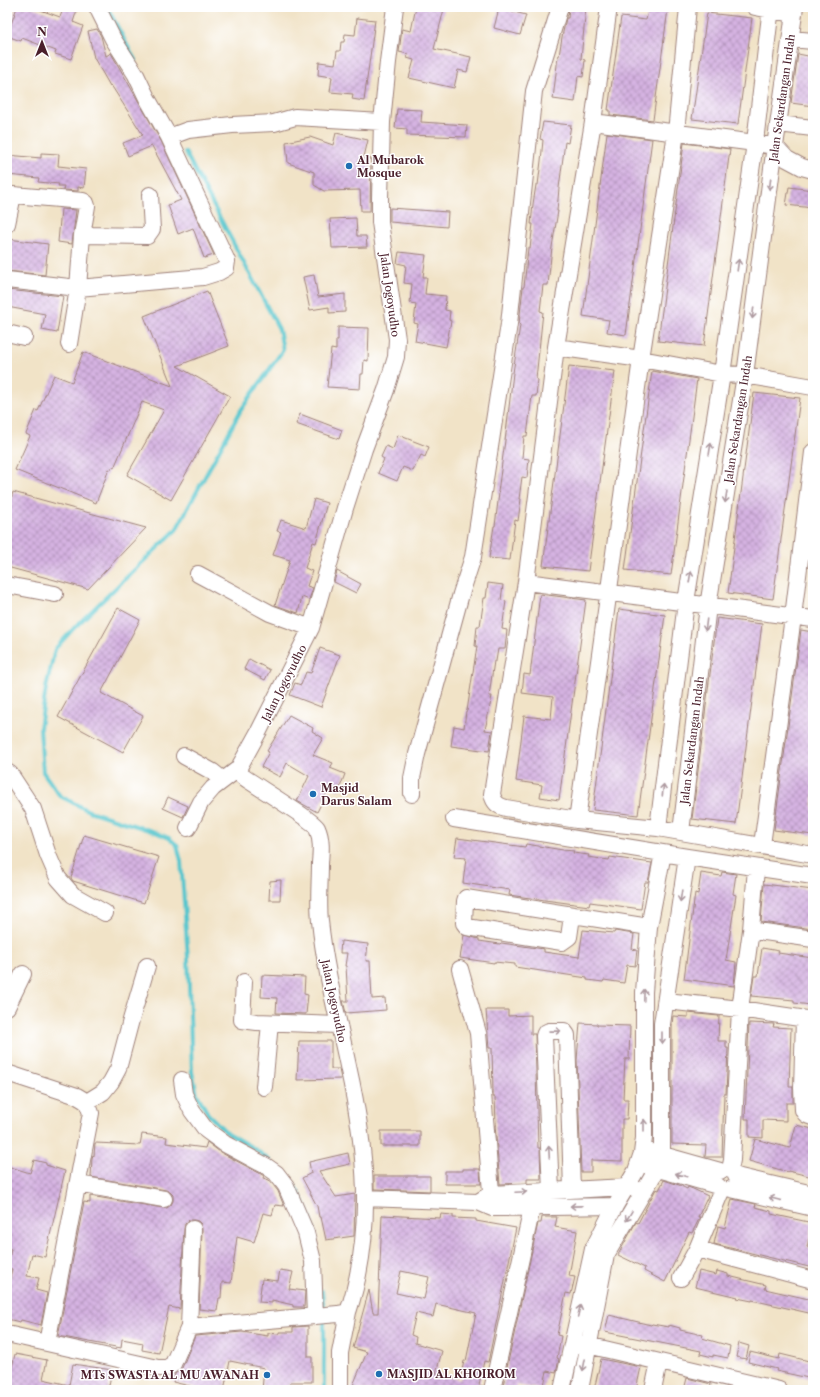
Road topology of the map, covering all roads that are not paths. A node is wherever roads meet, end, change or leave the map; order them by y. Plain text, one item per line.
1 (97, 7) edge
2 (395, 7) edge
3 (560, 7) edge
4 (608, 7) edge
5 (688, 7) edge
6 (765, 8) edge
7 (795, 11) edge
8 (791, 39) junction
9 (813, 41) edge
10 (382, 122) junction
11 (592, 122) junction
12 (778, 124) junction
13 (813, 128) edge
14 (676, 132) junction
15 (170, 137) junction
16 (755, 143) junction
17 (775, 146) junction
18 (813, 170) edge
19 (10, 194) edge
20 (150, 196) dead end
21 (7, 224) edge
22 (82, 234) junction
23 (7, 280) edge
24 (78, 288) junction
25 (7, 333) edge
26 (24, 337) dead end
27 (69, 344) dead end
28 (556, 347) junction
29 (641, 360) junction
30 (722, 374) junction
31 (745, 376) junction
32 (813, 387) edge
33 (813, 452) edge
34 (198, 574) dead end
35 (526, 582) junction
36 (7, 585) edge
37 (608, 592) junction
38 (56, 594) dead end
39 (686, 602) junction
40 (708, 606) junction
41 (793, 617) junction
42 (813, 620) edge
43 (311, 628) junction
44 (184, 756) dead end
45 (238, 769) junction
46 (7, 772) edge
47 (223, 780) junction
48 (412, 794) dead end
49 (454, 819) dead end
50 (577, 820) junction
51 (188, 828) dead end
52 (658, 828) junction
53 (681, 832) junction
54 (762, 845) junction
55 (663, 853) junction
56 (813, 855) edge
57 (687, 857) junction
58 (756, 868) junction
59 (813, 876) edge
60 (105, 913) dead end
61 (572, 916) junction
62 (649, 927) junction
63 (750, 930) junction
64 (813, 939) edge
65 (148, 966) dead end
66 (460, 969) dead end
67 (23, 974) dead end
68 (244, 982) dead end
69 (666, 1001) junction
70 (7, 1007) edge
71 (740, 1009) junction
72 (809, 1020) edge
73 (270, 1023) junction
74 (338, 1025) junction
75 (7, 1073) edge
76 (182, 1080) dead end
77 (264, 1087) dead end
78 (808, 1090) edge
79 (87, 1102) junction
80 (813, 1117) edge
81 (640, 1157) junction
82 (660, 1161) junction
83 (726, 1180) junction
84 (78, 1184) junction
85 (627, 1187) junction
86 (572, 1190) junction
87 (551, 1191) junction
88 (644, 1191) junction
89 (813, 1194) edge
90 (365, 1198) junction
91 (164, 1199) dead end
92 (487, 1201) junction
93 (615, 1206) junction
94 (532, 1208) junction
95 (813, 1208) edge
96 (193, 1229) dead end
97 (697, 1249) junction
98 (681, 1278) dead end
99 (813, 1280) edge
100 (343, 1313) junction
101 (318, 1316) junction
102 (189, 1327) junction
103 (7, 1334) edge
104 (572, 1342) junction
105 (47, 1343) junction
106 (588, 1345) junction
107 (659, 1362) junction
108 (721, 1383) edge
109 (340, 1390) edge
110 (492, 1390) edge
111 (562, 1390) edge
112 (580, 1390) edge
113 (653, 1390) edge
114 (779, 1390) edge

1 - 15 street
2 - 10 street, Jalan Jogoyudho
3 - 48 street
4 - 11 street
5 - 14 street
6 - 7 street
6 - 16 street, Jalan Sekardangan Indah
7 - 8 street, Jalan Sekardangan Indah
8 - 9 street
8 - 12 street, Jalan Sekardangan Indah
10 - 15 street
10 - 43 street, Jalan Jogoyudho
11 - 14 street
11 - 28 street
12 - 13 street
12 - 17 street, Jalan Sekardangan Indah
14 - 16 street
14 - 29 street
15 - 24 street
16 - 17 street
30 -> 16 street, Jalan Sekardangan Indah
17 - 18 street
17 -> 31 street, Jalan Sekardangan Indah
19 - 21 street
19 - 22 street
20 - 22 street
22 - 24 street
23 - 24 street
24 - 27 street
25 - 26 street
28 - 29 street
28 - 35 street
29 - 30 street
29 - 37 street
30 - 31 street
39 -> 30 street, Jalan Sekardangan Indah
31 - 32 street
31 -> 40 street, Jalan Sekardangan Indah
33 - 41 street
34 - 43 street
35 - 37 street
35 - 50 street
36 - 38 street
37 - 39 street
37 - 50 street
39 - 40 street
52 -> 39 street, Jalan Sekardangan Indah
40 - 41 street
40 -> 53 street, Jalan Sekardangan Indah
41 - 42 street
41 - 54 street
43 - 45 street, Jalan Jogoyudho
44 - 47 street
45 - 47 street
45 - 74 street, Jalan Jogoyudho
46 - 60 street
47 - 51 street
49 - 55 street
50 - 52 street
52 - 53 street
53 - 54 street
54 - 56 street
55 - 57 street
55 - 62 street
57 - 58 street
57 -> 69 street
58 - 59 street
58 - 63 street
61 - 61 street
61 - 62 street
81 -> 62 street
63 - 64 street
63 - 71 street
65 - 79 street
66 - 92 street
67 - 70 street
68 - 73 street
69 - 71 street
69 -> 82 street
71 - 72 street
71 - 83 street
72 - 78 street
73 - 74 street
73 - 77 street
74 - 90 street, Jalan Jogoyudho
75 - 79 street
76 - 101 street
78 - 80 street
79 - 84 street
81 - 82 street
81 - 85 street
82 - 83 street
82 - 88 street
83 - 89 street
95 -> 83 street
83 - 97 street
84 - 91 street
84 - 105 street
85 - 86 street
85 - 88 street
85 - 93 street
86 - 87 street
87 -> 86 street
92 -> 87 street
88 -> 106 street
90 - 92 street
90 - 100 street, Jalan Jogoyudho
92 - 94 street
93 -> 94 street
104 -> 93 street
94 - 110 street
96 - 102 street
97 - 98 street
97 - 99 street
100 - 101 street
100 - 109 street, Jalan Jogoyudho
101 - 102 street
102 - 105 street
103 - 105 street
104 - 106 street
104 - 111 street
106 - 107 street
106 -> 112 street
107 - 108 street
107 - 113 street
108 - 114 street

